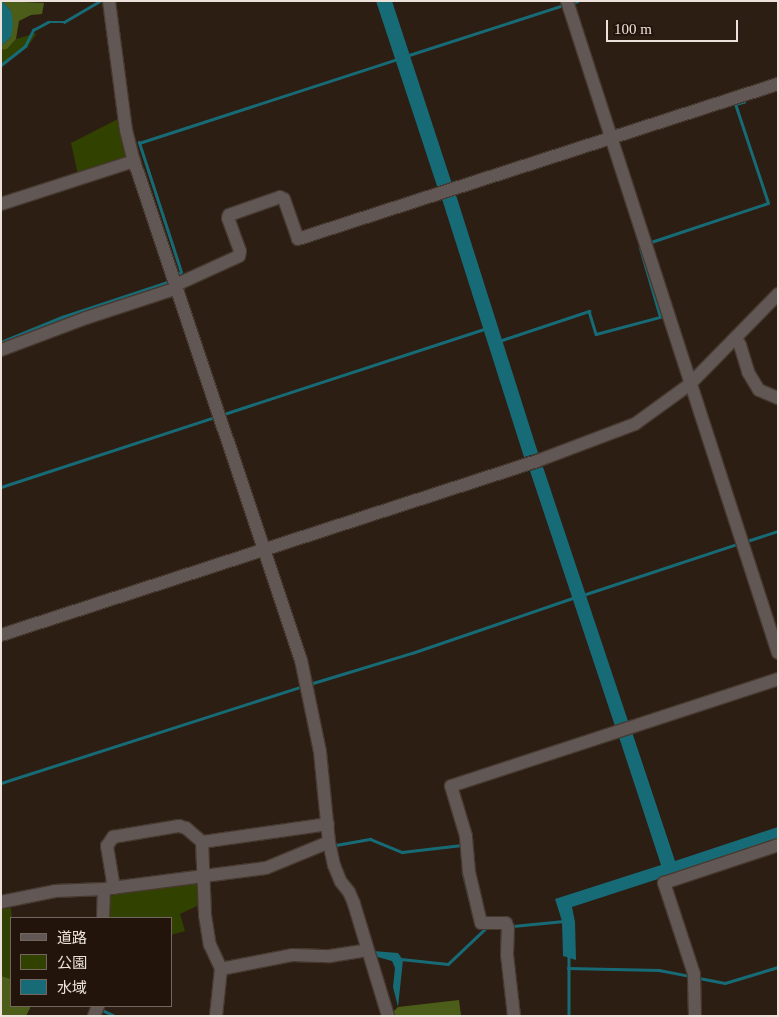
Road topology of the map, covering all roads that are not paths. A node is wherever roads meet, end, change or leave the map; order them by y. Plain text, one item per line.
1 (567, 1) edge
2 (113, 2) edge
3 (778, 84) edge
4 (611, 138) junction
5 (134, 161) junction
6 (1, 204) edge
7 (174, 281) junction
8 (778, 294) edge
9 (736, 338) junction
10 (1, 350) edge
11 (690, 384) junction
12 (778, 398) edge
13 (264, 551) junction
14 (1, 635) edge
15 (778, 653) edge
16 (778, 679) edge
17 (328, 824) junction
18 (202, 842) junction
19 (329, 842) junction
20 (778, 846) edge
21 (203, 878) junction
22 (109, 888) junction
23 (1, 902) edge
24 (104, 917) edge
25 (368, 950) junction
26 (221, 969) junction
27 (216, 1016) edge
28 (388, 1016) edge
29 (514, 1016) edge
30 (696, 1016) edge

1 - 4 street
2 - 5 street
3 - 4 street
4 - 7 street
4 - 11 street
5 - 6 street
5 - 7 street
7 - 10 street
7 - 13 street
8 - 9 street
9 - 11 street
9 - 12 street
11 - 13 street
11 - 15 street
13 - 14 street
13 - 17 street
16 - 29 street
17 - 18 street
17 - 19 street
18 - 21 street
18 - 22 street
19 - 21 street
19 - 25 street
20 - 30 street
21 - 22 street
21 - 26 street
22 - 23 street
22 - 24 street
25 - 26 street
25 - 28 street
26 - 27 street

